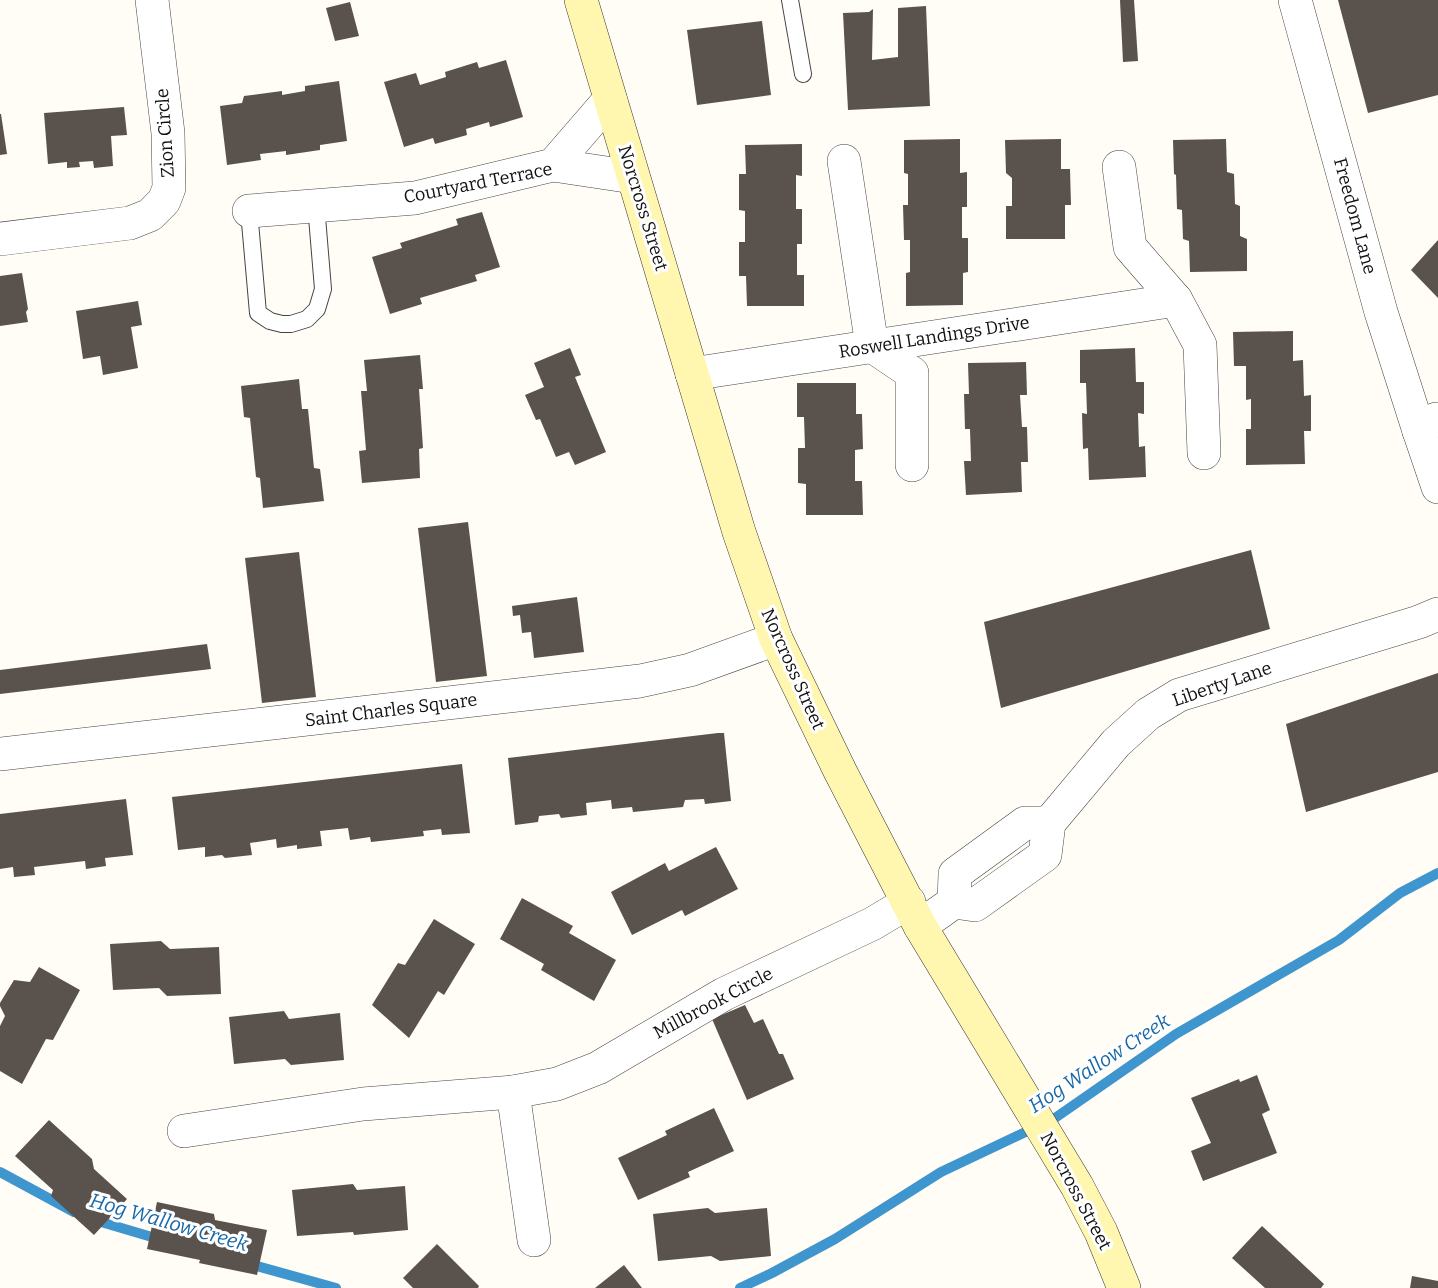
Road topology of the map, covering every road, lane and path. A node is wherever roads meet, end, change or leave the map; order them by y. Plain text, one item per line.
1 (152, 0) edge
2 (581, 0) edge
3 (790, 0) edge
4 (1295, 0) edge
5 (803, 74) dead end
6 (610, 99) junction
7 (844, 161) dead end
8 (553, 165) junction
9 (1119, 167) dead end
10 (633, 177) junction
11 (316, 206) junction
12 (249, 211) joint
13 (0, 239) edge
14 (1176, 300) junction
15 (872, 346) junction
16 (692, 374) junction
17 (1429, 424) edge
18 (1204, 453) dead end
19 (912, 465) dead end
20 (1438, 487) edge
21 (1438, 614) edge
22 (776, 639) junction
23 (0, 754) edge
24 (1049, 823) junction
25 (990, 848) junction
26 (1010, 880) junction
27 (954, 902) junction
28 (914, 914) junction
29 (513, 1092) junction
30 (183, 1131) dead end
31 (534, 1240) dead end
32 (1124, 1288) edge

1 - 13 street, Zion Circle
2 - 6 street, Norcross Street
3 - 5 lane
4 - 17 street, Freedom Lane
6 - 8 street
6 - 10 street, Norcross Street
7 - 15 street
8 - 10 street, Courtyard Terrace
8 - 11 street, Courtyard Terrace
9 - 14 street
10 - 16 street, Norcross Street
11 - 12 street, Courtyard Terrace
11 - 12 lane
14 - 15 street, Roswell Landings Drive
14 - 18 street
15 - 16 street, Roswell Landings Drive
15 - 19 street
16 - 22 street, Norcross Street
17 - 20 street, Freedom Lane
21 - 24 street, Liberty Lane
22 - 23 street, Saint Charles Square
22 - 28 street, Norcross Street
24 - 25 street
24 - 26 street
25 - 26 street
25 - 27 street
26 - 27 street
27 - 28 street
28 - 29 street, Millbrook Circle
28 - 32 street, Norcross Street
29 - 30 street, Millbrook Circle
29 - 31 street

